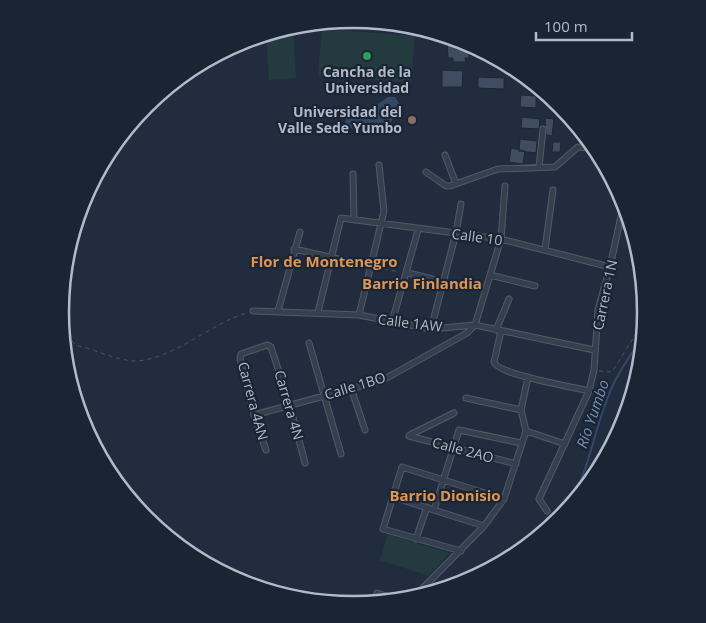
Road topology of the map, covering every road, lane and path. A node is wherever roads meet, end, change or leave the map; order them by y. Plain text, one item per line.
1 (543, 128) dead end
2 (584, 147) edge
3 (445, 155) dead end
4 (379, 165) dead end
5 (539, 168) junction
6 (426, 172) dead end
7 (353, 174) dead end
8 (456, 184) junction
9 (505, 186) dead end
10 (553, 190) dead end
11 (461, 204) dead end
12 (621, 217) edge
13 (354, 220) junction
14 (381, 223) junction
15 (418, 230) junction
16 (300, 232) dead end
17 (456, 233) junction
18 (501, 239) junction
19 (294, 249) junction
20 (545, 249) junction
21 (330, 257) junction
22 (370, 266) junction
23 (610, 267) junction
24 (408, 273) junction
25 (490, 275) junction
26 (444, 282) junction
27 (535, 286) dead end
28 (509, 299) dead end
29 (253, 311) joint
30 (278, 312) junction
31 (318, 312) junction
32 (359, 315) junction
33 (392, 322) junction
34 (475, 325) junction
35 (431, 328) junction
36 (498, 330) junction
37 (636, 333) edge
38 (71, 340) edge
39 (309, 343) dead end
40 (271, 347) joint
41 (594, 350) junction
42 (594, 370) junction
43 (528, 378) junction
44 (351, 388) junction
45 (589, 391) junction
46 (325, 395) junction
47 (466, 398) dead end
48 (290, 406) junction
49 (521, 410) junction
50 (454, 413) dead end
51 (254, 415) junction
52 (364, 430) dead end
53 (526, 431) junction
54 (521, 443) junction
55 (565, 444) junction
56 (453, 449) junction
57 (266, 450) dead end
58 (341, 454) dead end
59 (305, 463) dead end
60 (516, 464) junction
61 (443, 480) junction
62 (394, 498) junction
63 (504, 499) junction
64 (427, 507) junction
65 (434, 510) junction
66 (547, 511) joint
67 (550, 516) edge
68 (484, 526) junction
69 (416, 539) junction
70 (461, 551) junction
71 (425, 587) edge
72 (378, 593) dead end
73 (381, 594) edge

1 - 5 street
2 - 5 street
3 - 8 street
4 - 14 street
5 - 8 street
6 - 8 street
7 - 13 street
9 - 18 street
10 - 20 street
11 - 17 street
12 - 23 street, Carrera 1N
13 - 14 street, Calle 10
13 - 21 street, Calle 10
14 - 15 street, Calle 10
14 - 22 street
15 - 17 street, Calle 10
15 - 24 street
16 - 19 street
17 - 18 street, Calle 10
17 - 26 street
18 - 20 street, Calle 10
18 - 25 street
19 - 21 street
19 - 30 street
20 - 23 street, Calle 10
21 - 22 street
21 - 31 street
22 - 24 path
22 - 32 street
23 - 41 street, Carrera 1N
24 - 26 street
24 - 33 street
25 - 27 street
25 - 34 street
26 - 35 street
28 - 36 street
29 - 30 street, Calle 1AW
29 - 38 path
30 - 31 street, Calle 1AW
31 - 32 street, Calle 1AW
32 - 33 street, Calle 1AW
33 - 35 street, Calle 1AW
34 - 35 street, Calle 1AW
34 - 36 street, Calle 1AW
34 - 44 street, Calle 1BO
36 - 41 street, Calle 1AW
36 - 43 street
37 - 42 path
39 - 46 street
40 - 48 street, Carrera 4N
40 - 51 street, Carrera 4AN
41 - 42 street, Carrera 1N
42 - 45 street, Carrera 1N
43 - 45 street
43 - 49 street
44 - 46 street, Calle 1BO
44 - 52 street
45 - 55 street, Carrera 1N
46 - 48 street, Calle 1BO
46 - 58 street
47 - 49 street
48 - 51 street, Calle 1BO
48 - 59 street, Carrera 4N
49 - 53 street
50 - 56 street, Calle 2AO
51 - 57 street, Carrera 4AN
53 - 54 street
53 - 55 street
54 - 56 street
54 - 60 street
55 - 66 street, Carrera 1N
56 - 60 street, Calle 2AO
56 - 61 street
60 - 63 street
61 - 62 street
61 - 63 street
61 - 65 street
62 - 64 street
62 - 69 street
63 - 68 street
64 - 65 street
64 - 69 street
65 - 68 street
66 - 67 path
68 - 70 street
69 - 70 street
70 - 71 street
72 - 73 street

